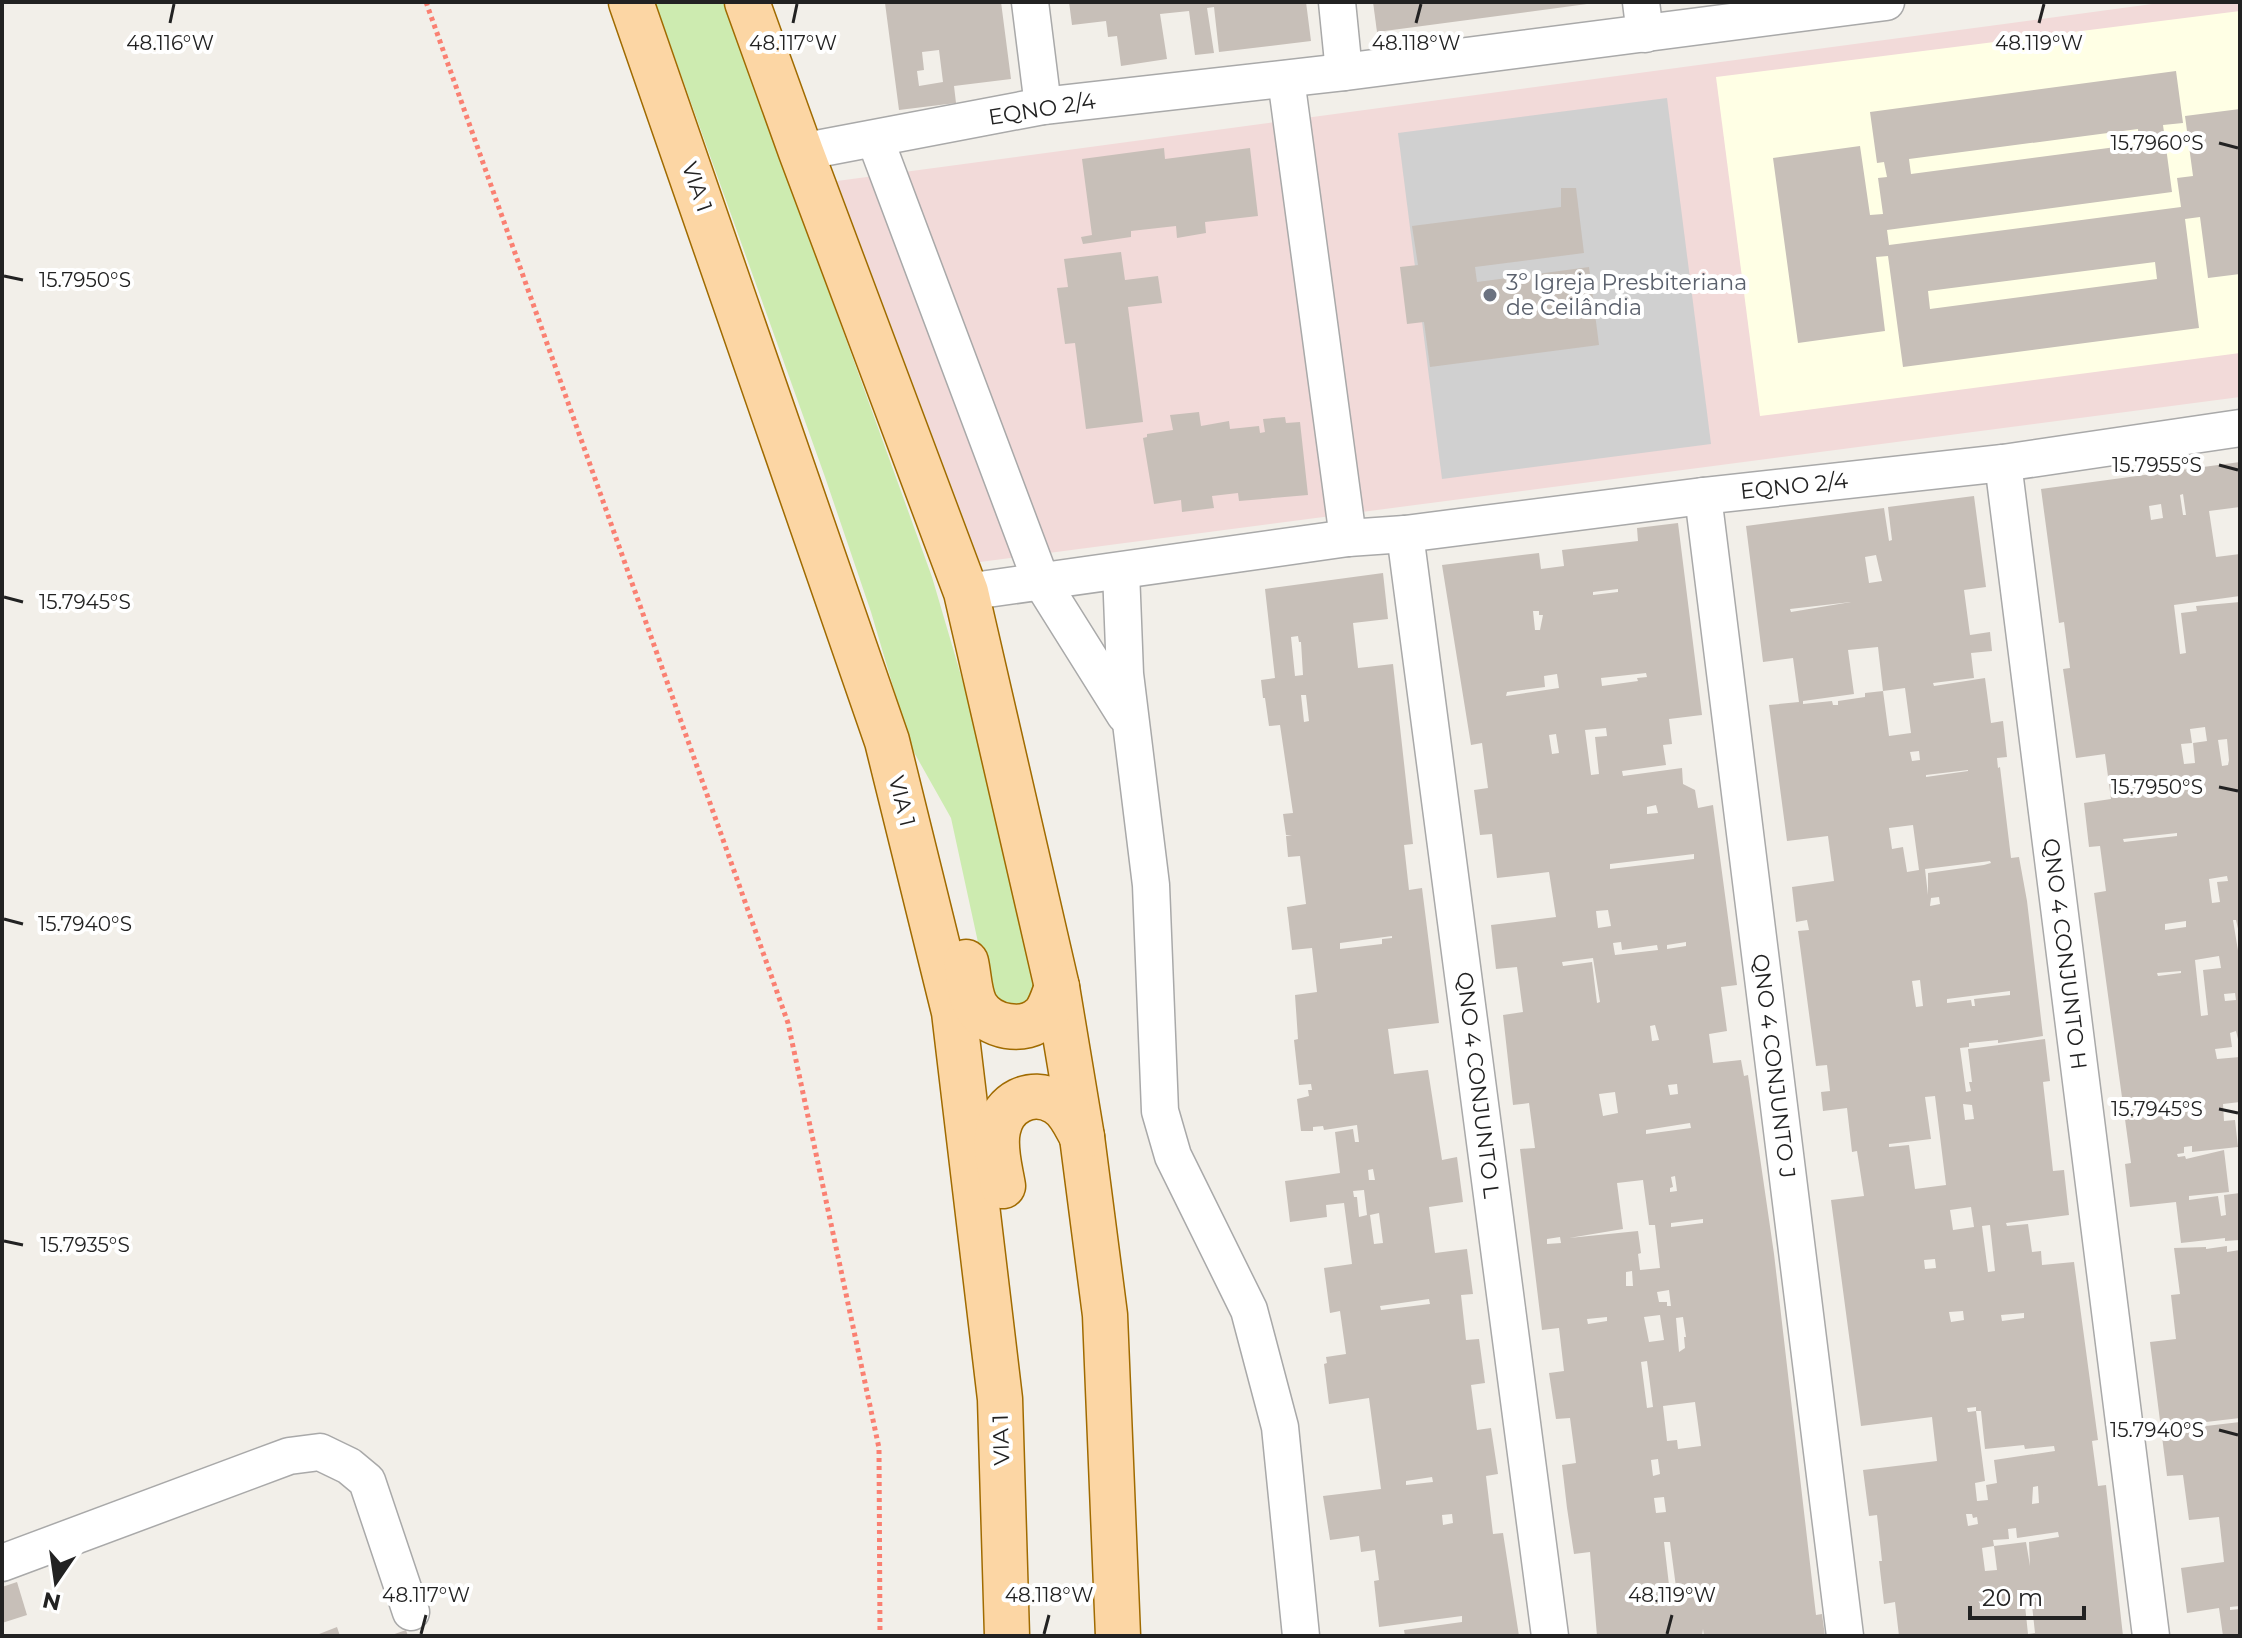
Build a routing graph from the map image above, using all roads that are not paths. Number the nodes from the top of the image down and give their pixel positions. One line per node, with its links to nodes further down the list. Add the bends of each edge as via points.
1 (631, 2): 21 (main road, VIA 1)
2 (747, 2): 11 (main road)
3 (1030, 2): 9 (street)
4 (1337, 2): 7 (street)
5 (1886, 2): 6 (street, EQNO 2/4)
6 (1643, 18): 7 (street, EQNO 2/4)
7 (1344, 72): 8 (street, EQNO 2/4)
8 (1286, 79): 9 (street, EQNO 2/4); 16 (street)
9 (1043, 106): 10 (street, EQNO 2/4)
10 (875, 139): 11 (street, EQNO 2/4); 18 (street)
11 (801, 152): 19 (main road)
12 (2240, 428): 13 (street, EQNO 2/4)
13 (2003, 463): 14 (street, EQNO 2/4); 32 (street, QNO 4 CONJUNTO H)
14 (1703, 496): 15 (street, EQNO 2/4); 31 (street, QNO 4 CONJUNTO J)
15 (1405, 534): 16 (street, EQNO 2/4); 30 (street, QNO 4 CONJUNTO L)
16 (1348, 538): 17 (street, EQNO 2/4)
17 (1121, 571): 18 (street, EQNO 2/4); 20 (street)
18 (1041, 581): 19 (street, EQNO 2/4); 20 (street)
19 (966, 592): 22 (main road)
20 (1131, 724): 29 (street, via 1151,885 1160,1111 1173,1156 1249,1310 1280,1427)
21 (887, 741): 22 (main road, via 939,826 975,1005 992,1022 1028,1025 1043,1017); 24 (main road, VIA 1, via 954,1012)
22 (1057, 987): 23 (main road)
23 (1082, 1137): 24 (main road, via 1069,1113 1042,1097 1016,1102 998,1125 1023,1335); 28 (main road, via 1105,1315)
24 (1000, 1399): 27 (main road, VIA 1)
25 (2, 1563): 26 (street, via 289,1456 320,1452 367,1481)
26 (411, 1612)
27 (1007, 1636)
28 (1118, 1636)
29 (1301, 1636)
30 (1550, 1636)
31 (1845, 1636)
32 (2151, 1636)

